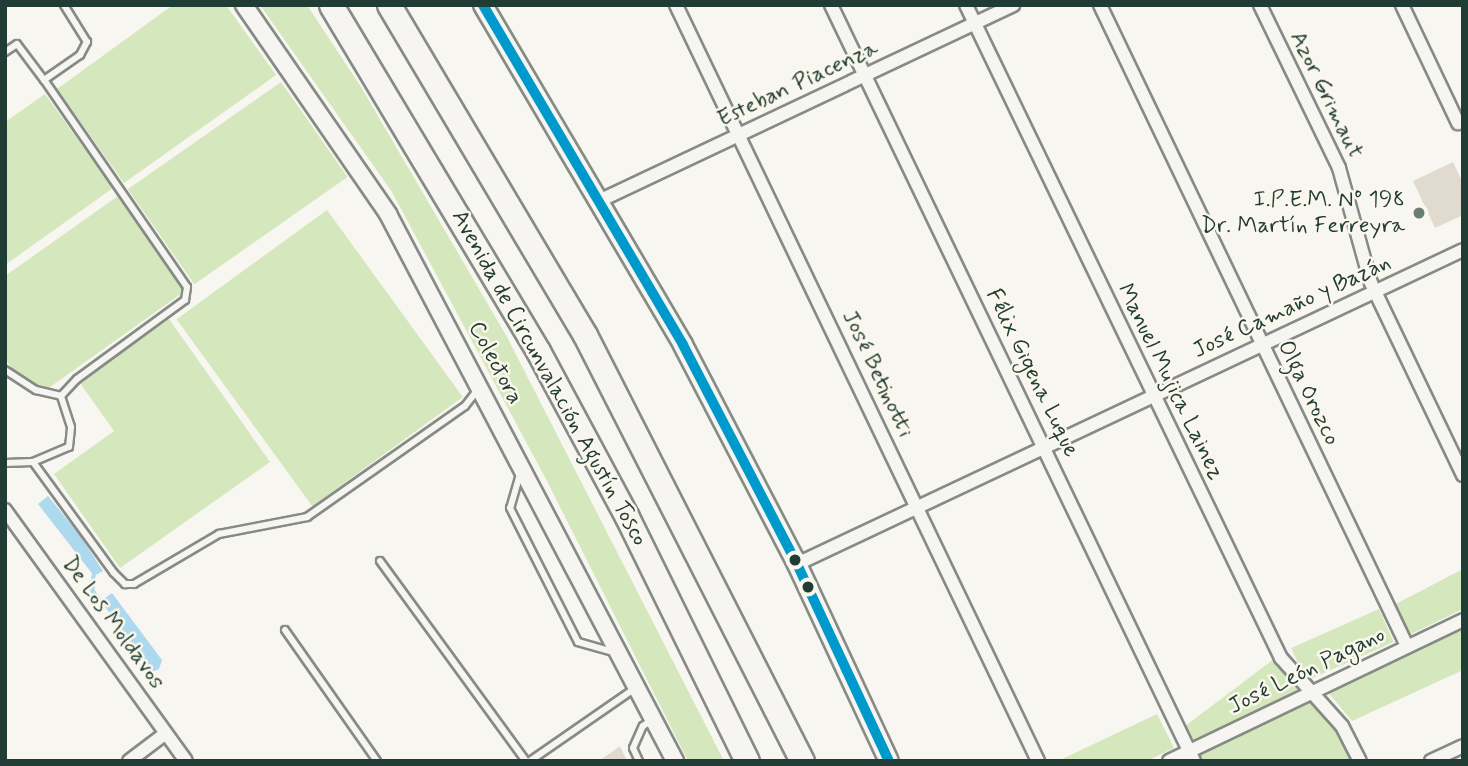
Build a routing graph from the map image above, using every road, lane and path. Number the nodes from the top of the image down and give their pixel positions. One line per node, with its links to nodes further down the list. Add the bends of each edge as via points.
1 (64, 5): 16 (lane, via 87,48)
2 (244, 5): 24 (street, Colectora, via 388,214)
3 (331, 5): 52 (highway, Avenida de Circunvalación Agustín Tosco, via 545,363)
4 (389, 5): 53 (highway, via 485,159 599,359)
5 (483, 5): 19 (main road)
6 (676, 5): 18 (street, José Betinotti)
7 (831, 5): 15 (street, Félix Gigena Luque)
8 (966, 5): 13 (street, Manuel Mujica Lainez)
9 (1013, 5): 13 (street, Esteban Piacenza)
10 (1100, 5): 22 (street, Olga Orozco)
11 (1260, 5): 21 (street, Azor Grimaut, via 1339,168)
12 (1402, 5): 17 (street)
13 (975, 24): 15 (street, Esteban Piacenza); 25 (street, Manuel Mujica Lainez)
14 (5, 52): 16 (lane, via 17,44)
15 (864, 75): 18 (street, Esteban Piacenza); 27 (street, Félix Gigena Luque)
16 (44, 80): 26 (lane, via 187,288 185,300 77,379)
17 (1458, 123)
18 (740, 135): 19 (street, Esteban Piacenza); 32 (street, José Betinotti)
19 (601, 200): 35 (main road)
20 (1463, 250): 21 (street, José Camaño y Bazán)
21 (1374, 292): 22 (street, José Camaño y Bazán); 31 (street, Azor Grimaut)
22 (1262, 345): 25 (street, José Camaño y Bazán); 38 (street, Olga Orozco)
23 (5, 370): 26 (lane, via 36,390)
24 (480, 387): 28 (lane, via 465,406 307,517 219,534 134,584 125,584 114,573); 30 (street, Colectora)
25 (1153, 395): 27 (street, José Camaño y Bazán); 41 (street, Manuel Mujica Lainez, via 1281,658)
26 (61, 396): 28 (lane, via 71,427 69,447)
27 (1045, 448): 32 (street, José Camaño y Bazán); 45 (street, Félix Gigena Luque)
28 (33, 462): 29 (lane)
29 (5, 463)
30 (522, 465): 39 (street, Colectora); 39 (lane, via 510,508 578,642)
31 (1463, 475)
32 (918, 509): 35 (street, José Camaño y Bazán); 55 (street, José Betinotti)
33 (5, 510): 43 (street, De Los Moldavos)
34 (380, 561): 49 (lane)
35 (797, 564): 54 (main road)
36 (1463, 620): 38 (street, José León Pagano)
37 (285, 630): 48 (lane)
38 (1407, 646): 41 (street, José León Pagano)
39 (623, 655): 40 (street, Colectora)
40 (639, 686): 42 (street, Colectora); 49 (lane)
41 (1310, 691): 45 (street, José León Pagano); 57 (street, Manuel Mujica Lainez, via 1342,726)
42 (654, 718): 50 (lane, via 643,726 633,748); 51 (street, Colectora)
43 (166, 733): 46 (street); 47 (street, De Los Moldavos)
44 (1463, 746): 58 (street)
45 (1192, 756): 56 (street, José León Pagano)
46 (129, 761)
47 (186, 761)
48 (377, 761)
49 (528, 761)
50 (639, 761)
51 (675, 761)
52 (747, 761)
53 (802, 761)
54 (890, 761)
55 (1038, 761)
56 (1169, 761)
57 (1360, 761)
58 (1431, 761)

